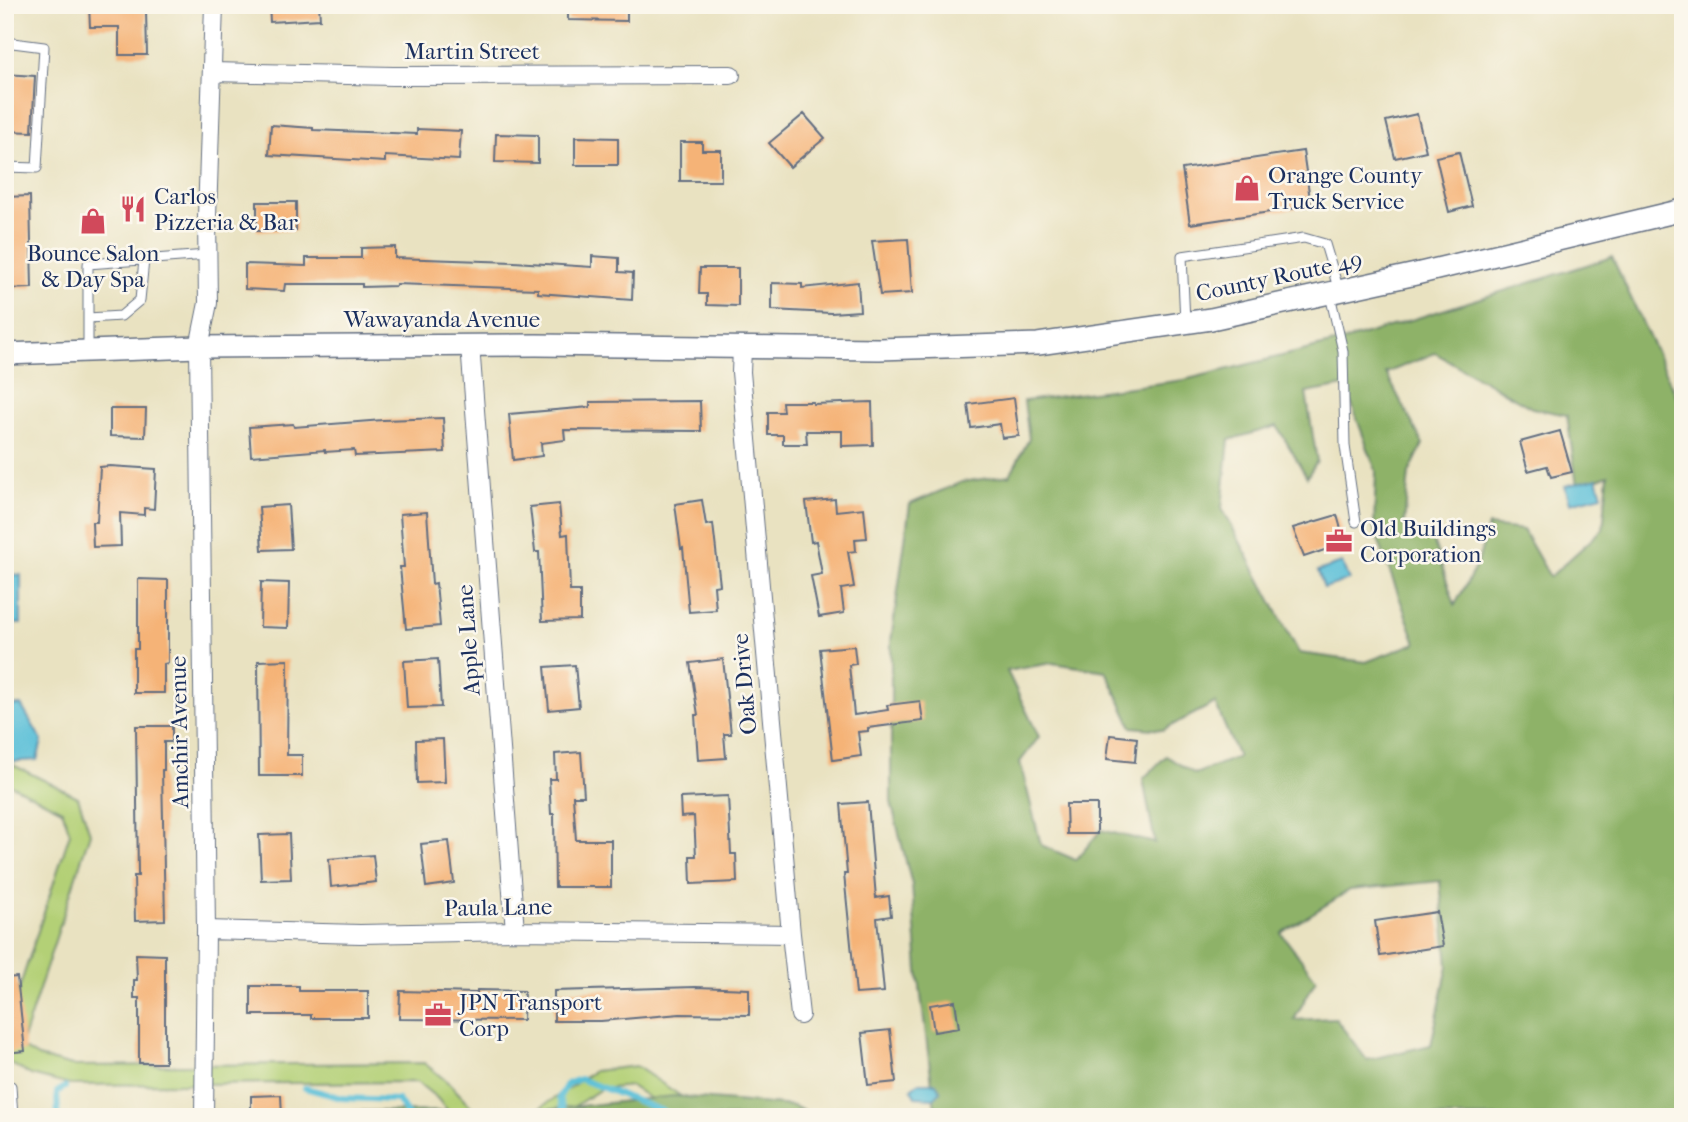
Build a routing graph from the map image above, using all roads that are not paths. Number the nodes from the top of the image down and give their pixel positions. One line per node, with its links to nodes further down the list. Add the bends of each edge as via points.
1 (214, 5): 3 (street, Amchir Avenue)
2 (5, 42): 5 (lane, via 44,47 37,168)
3 (213, 72): 4 (street, Martin Street); 7 (street, Amchir Avenue)
4 (731, 75)
5 (5, 167)
6 (1683, 210): 9 (street, County Route 49)
7 (208, 255): 8 (lane); 13 (street, Amchir Avenue, via 208,303)
8 (144, 260): 10 (lane, via 140,300 121,316); 10 (lane, via 88,264)
9 (1334, 292): 11 (street, County Route 49); 11 (lane, via 1325,244 1304,238 1182,256); 18 (lane, via 1343,351 1345,446)
10 (88, 318): 16 (lane)
11 (1185, 323): 15 (street, County Route 49, via 1038,344)
12 (470, 345): 13 (street, Wawayanda Avenue); 14 (street, Wawayanda Avenue); 20 (street, Apple Lane)
13 (199, 347): 16 (street, Wawayanda Avenue); 19 (street, Amchir Avenue)
14 (742, 349): 15 (street, Wawayanda Avenue); 21 (street, Oak Drive)
15 (879, 349)
16 (88, 351): 17 (street, Wawayanda Avenue)
17 (5, 354)
18 (1356, 522)
19 (206, 930): 20 (street, Paula Lane, via 360,934); 25 (street, Amchir Avenue)
20 (515, 931): 21 (street, Paula Lane)
21 (791, 934): 22 (street, Oak Drive)
22 (800, 1015)
23 (5, 1087): 24 (lane, via 11,1086)
24 (13, 1117)
25 (204, 1117)

